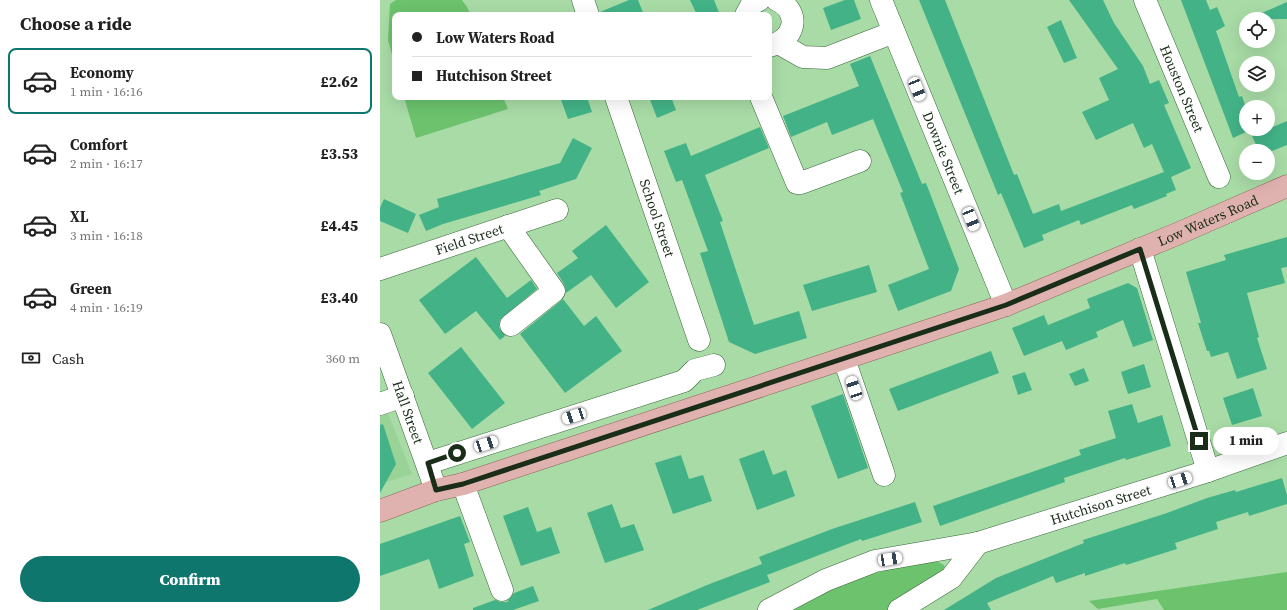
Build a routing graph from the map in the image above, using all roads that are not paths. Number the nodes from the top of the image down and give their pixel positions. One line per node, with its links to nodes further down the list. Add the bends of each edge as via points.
1 (583, 0): 6 (street)
2 (759, 0): 7 (street, via 752,4)
3 (777, 0): 9 (street, via 784,3 791,12 792,24 788,35)
4 (881, 0): 8 (street, Downie Street)
5 (1145, 0): 13 (street, Houston Street)
6 (587, 12)
7 (748, 12)
8 (894, 32): 9 (street, via 827,58 803,57); 19 (street, Downie Street)
9 (775, 45)
10 (617, 100): 22 (street, School Street)
11 (762, 100): 12 (street, via 797,183)
12 (860, 161)
13 (1219, 177)
14 (1287, 186): 17 (main road, Low Waters Road)
15 (557, 210): 16 (street, Field Street)
16 (508, 226): 18 (street, Field Street); 20 (street, via 554,291)
17 (1140, 249): 19 (main road, Low Waters Road); 29 (street)
18 (380, 269)
19 (1006, 305): 23 (main road, Low Waters Road)
20 (510, 325)
21 (380, 334): 25 (street, Hall Street)
22 (699, 340)
23 (844, 359): 30 (street); 31 (main road, Low Waters Road)
24 (714, 365): 28 (street, via 695,370 684,380)
25 (403, 396): 26 (street); 28 (street, Hall Street)
26 (380, 404)
27 (1287, 443): 29 (street, Hutchison Street)
28 (428, 463): 32 (street, Hall Street)
29 (1208, 470): 34 (street, Hutchison Street)
30 (884, 475)
31 (463, 484): 32 (main road, Low Waters Road); 35 (street)
32 (436, 490): 33 (main road, Low Waters Road)
33 (380, 511)
34 (978, 544): 36 (street, Hutchison Street, via 875,561 826,580); 37 (street, via 951,578)
35 (502, 590)
36 (769, 610)
37 (899, 610)

